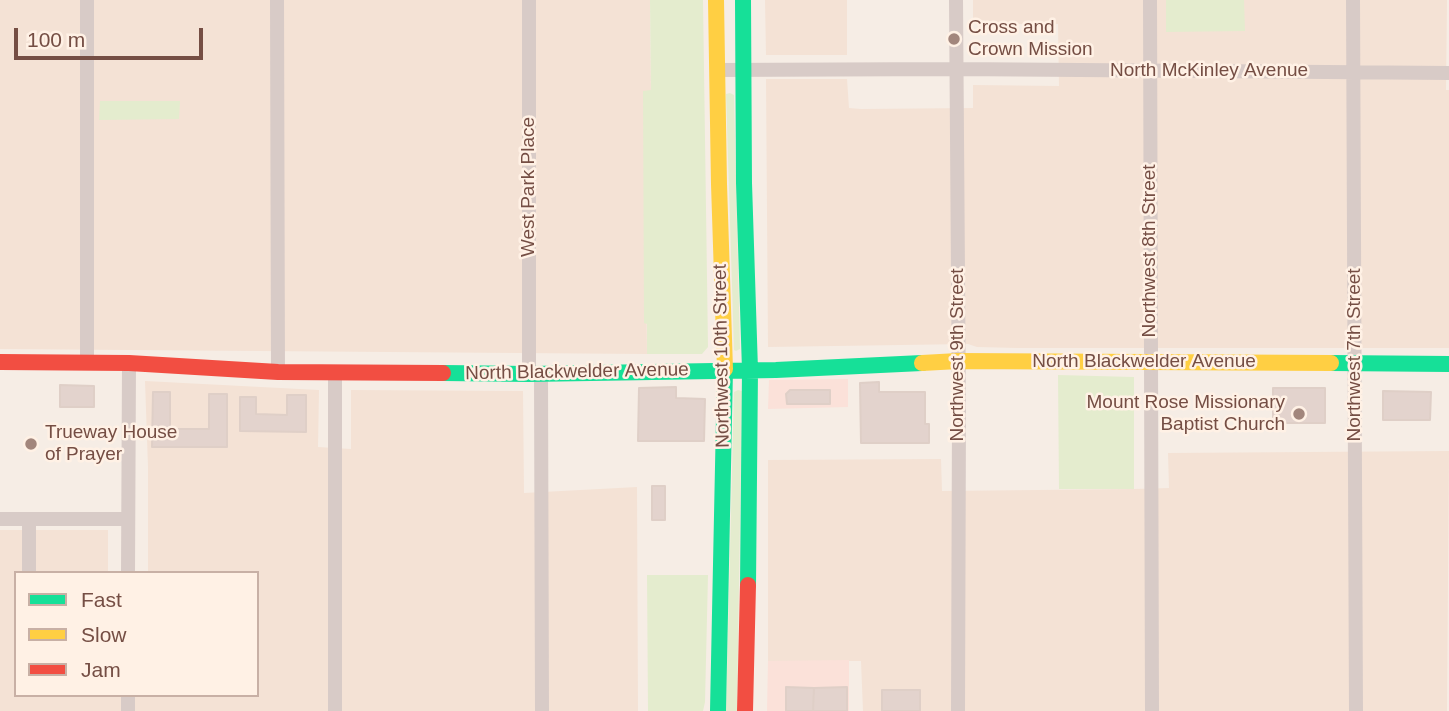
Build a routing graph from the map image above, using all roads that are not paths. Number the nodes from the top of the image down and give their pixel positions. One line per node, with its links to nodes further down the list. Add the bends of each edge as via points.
1 (87, 0): 17 (street)
2 (277, 0): 24 (street)
3 (529, 0): 26 (street, West Park Place)
4 (716, 0): 11 (street, Northwest 10th Street)
5 (743, 0): 9 (street, Northwest 10th Street)
6 (956, 0): 10 (street, Northwest 9th Street)
7 (1150, 0): 12 (street, Northwest 8th Street)
8 (1353, 0): 13 (street, Northwest 7th Street)
9 (744, 69): 10 (street, North McKinley Avenue); 11 (street, North McKinley Avenue); 23 (street, Northwest 10th Street)
10 (956, 69): 12 (street, North McKinley Avenue); 15 (street, Northwest 9th Street)
11 (717, 70): 22 (street, Northwest 10th Street)
12 (1150, 71): 13 (street, North McKinley Avenue); 18 (street, Northwest 8th Street)
13 (1353, 73): 14 (street, North McKinley Avenue); 19 (street, Northwest 7th Street)
14 (1449, 73)
15 (958, 361): 18 (street, North Blackwelder Avenue); 23 (street, North Blackwelder Avenue); 36 (street, Northwest 9th Street)
16 (0, 362): 17 (street, North Blackwelder Avenue)
17 (87, 362): 20 (street, North Blackwelder Avenue)
18 (1150, 362): 19 (street, North Blackwelder Avenue); 37 (street, Northwest 8th Street)
19 (1355, 362): 21 (street, North Blackwelder Avenue); 38 (street, Northwest 7th Street)
20 (129, 363): 24 (street, North Blackwelder Avenue); 29 (street)
21 (1449, 364)
22 (725, 370): 23 (street, North Blackwelder Avenue); 26 (street, North Blackwelder Avenue); 34 (street, Northwest 10th Street)
23 (750, 370): 35 (street, Northwest 10th Street)
24 (278, 372): 25 (street, North Blackwelder Avenue)
25 (335, 373): 26 (street, North Blackwelder Avenue); 32 (street)
26 (535, 374): 33 (street, West Park Place)
27 (0, 519): 28 (street)
28 (29, 519): 29 (street); 30 (street)
29 (128, 519): 31 (street)
30 (29, 571)
31 (128, 571)
32 (335, 711)
33 (542, 711)
34 (718, 711)
35 (745, 711)
36 (958, 711)
37 (1152, 711)
38 (1356, 711)

